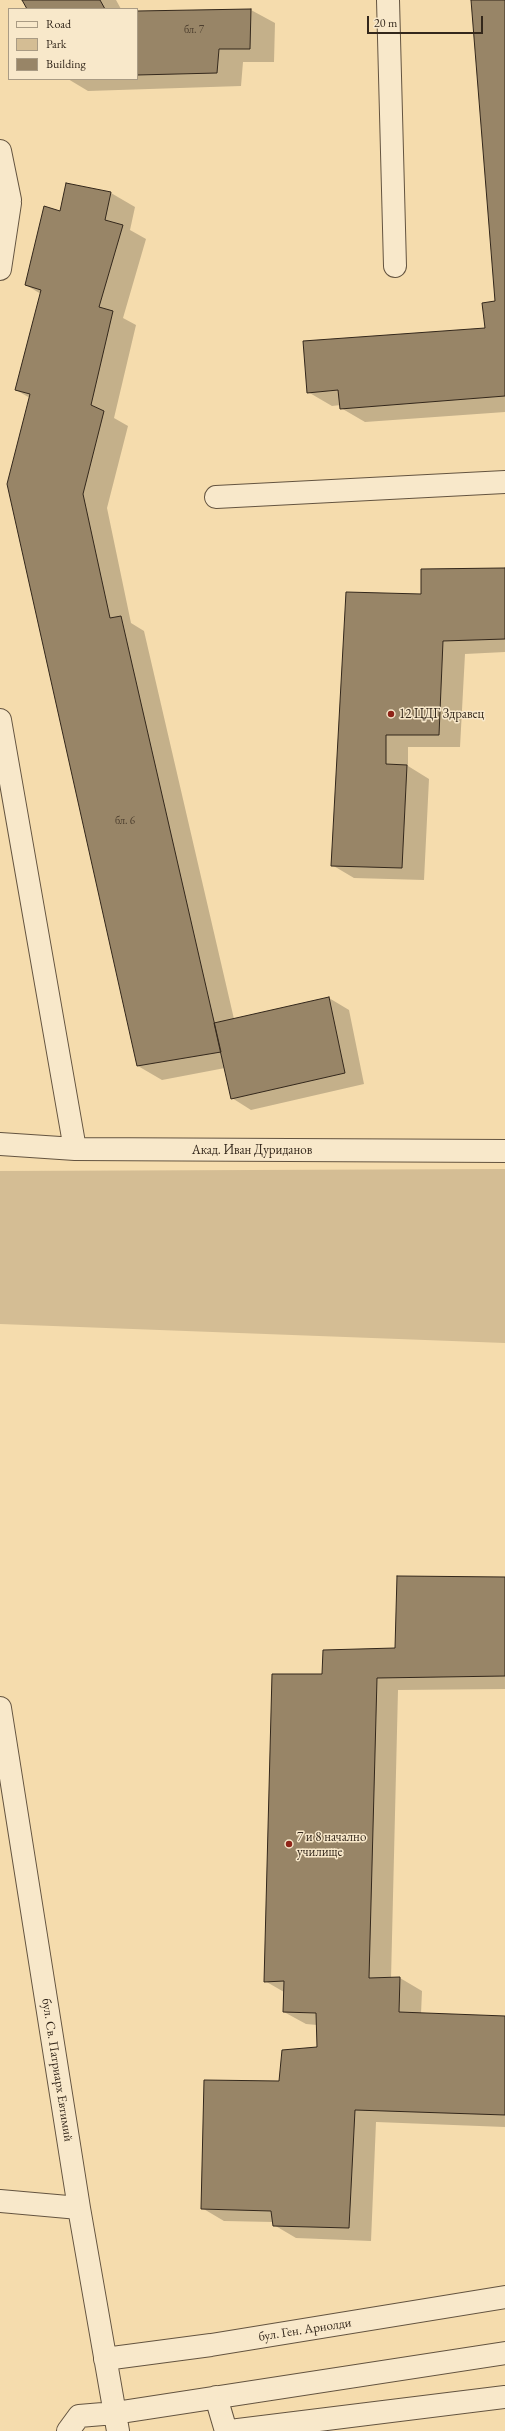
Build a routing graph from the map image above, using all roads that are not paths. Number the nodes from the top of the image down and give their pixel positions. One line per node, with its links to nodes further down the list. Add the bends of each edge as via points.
1 (388, 0): 4 (street)
2 (0, 151): 3 (street)
3 (5, 194): 5 (street)
4 (395, 266)
5 (0, 269)
6 (505, 482): 7 (street)
7 (216, 497)
8 (0, 720): 10 (street)
9 (0, 1144): 10 (street, Акад. Иван Дуриданов)
10 (75, 1149): 11 (street, Акад. Иван Дуриданов)
11 (505, 1151)
12 (0, 1708): 14 (street, бул. Св. Патриарх Евтимий)
13 (0, 2201): 14 (street)
14 (79, 2208): 17 (street, бул. Св. Патриарх Евтимий)
15 (505, 2297): 17 (street, бул. Ген. Арнолди)
16 (505, 2353): 19 (street)
17 (105, 2359): 20 (street, бул. Св. Патриарх Евтимий)
18 (505, 2396): 23 (street)
19 (216, 2397): 20 (street); 22 (street)
20 (116, 2422): 21 (street, via 79,2416)
21 (68, 2431)
22 (226, 2431)
23 (230, 2431)

